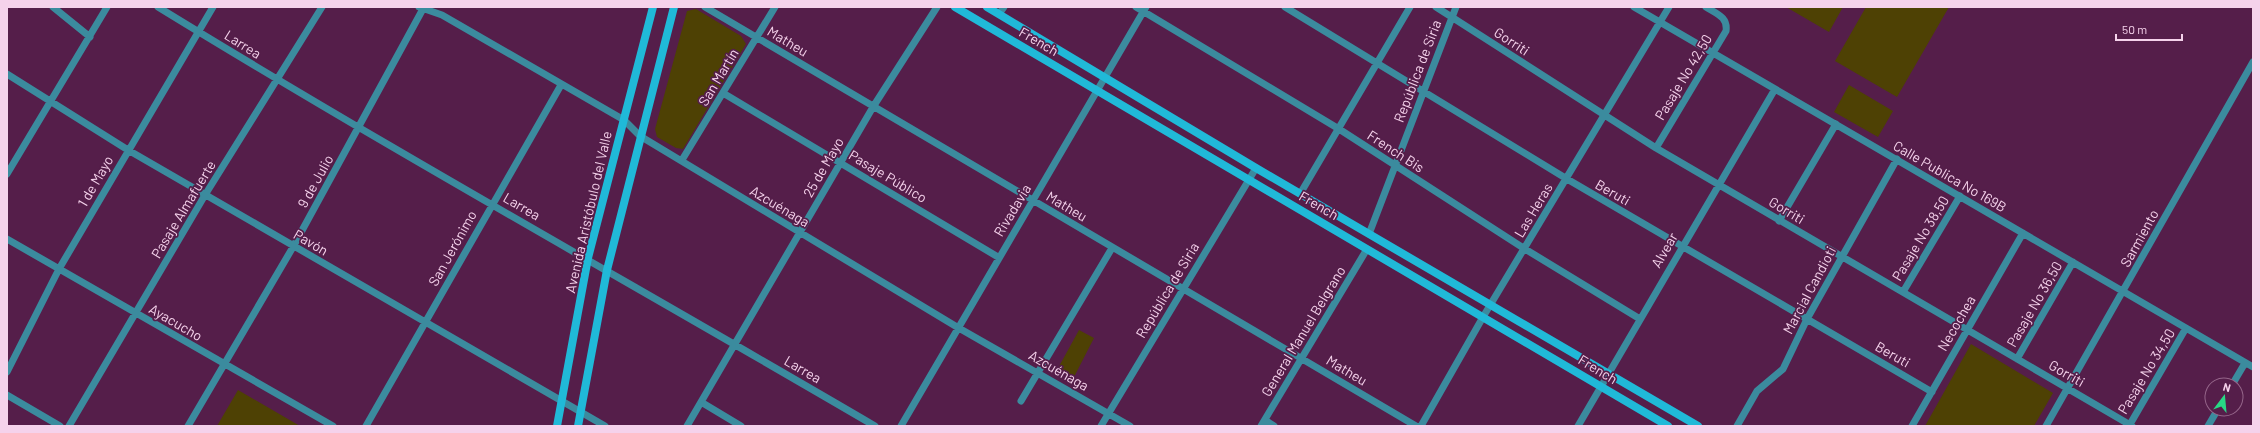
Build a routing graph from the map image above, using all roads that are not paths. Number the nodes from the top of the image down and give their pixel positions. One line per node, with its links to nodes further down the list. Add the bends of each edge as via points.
1 (53, 7): 27 (street)
2 (107, 7): 27 (street)
3 (158, 7): 26 (street, Larrea)
4 (213, 7): 26 (street, 1 de Mayo)
5 (322, 7): 34 (street, Pasaje Almafuerte)
6 (653, 7): 43 (main road, Avenida Aristóbulo del Valle)
7 (674, 7): 47 (main road)
8 (705, 7): 28 (street, Matheu)
9 (775, 7): 28 (street, San Martín)
10 (937, 7): 41 (street, 25 de Mayo)
11 (955, 7): 37 (main road, French)
12 (987, 7): 23 (main road, French)
13 (1136, 7): 22 (street, French Bis)
14 (1285, 7): 30 (street, Beruti)
15 (1410, 7): 30 (street)
16 (1436, 7): 24 (street, Gorriti)
17 (1456, 7): 24 (street, República de Siria)
18 (1634, 7): 25 (street, Calle Publica No 169B)
19 (1669, 7): 25 (street, Las Heras)
20 (1706, 7): 29 (street, Pasaje No 42,50, via 1724,18 1727,24 1726,31)
21 (422, 8): 35 (street, Azcuénaga, via 442,15); 45 (street, 9 de Julio)
22 (1145, 9): 33 (street, Rivadavia); 46 (street, French Bis)
23 (1002, 11): 33 (main road, French)
24 (1452, 17): 38 (street, República de Siria); 42 (street, Gorriti)
25 (1660, 23): 29 (street, Calle Publica No 169B); 42 (street, Las Heras)
26 (198, 31): 34 (street, Larrea); 49 (street, 1 de Mayo)
27 (90, 37): 40 (street)
28 (757, 38): 39 (street, San Martín); 41 (street, Matheu)
29 (1713, 53): 36 (street, Calle Publica No 169B); 48 (street, Pasaje No 42,50)
30 (1378, 62): 38 (street, Beruti); 46 (street)
31 (2253, 62): 82 (street, Sarmiento)
32 (7, 74): 40 (street, Pavón)
33 (1104, 77): 37 (street, Rivadavia); 54 (main road, French)
34 (277, 80): 45 (street, Larrea); 60 (street, Pasaje Almafuerte)
35 (561, 84): 43 (street, Azcuénaga); 63 (street, San Jerónimo)
36 (1775, 89): 44 (street, Calle Publica No 169B); 58 (street, Alvear)
37 (1096, 90): 56 (main road, French); 62 (street, Rivadavia)
38 (1424, 90): 53 (street, República de Siria); 57 (street, Beruti)
39 (723, 93): 51 (street, San Martín); 52 (street, Pasaje Público)
40 (50, 102): 49 (street, Pavón); 55 (street)
41 (873, 107): 52 (street, 25 de Mayo); 62 (street, Matheu)
42 (1604, 116): 48 (street, Gorriti); 57 (street, Las Heras)
43 (624, 120): 47 (street, Azcuénaga); 76 (main road, Avenida Aristóbulo del Valle)
44 (1836, 124): 50 (street, Calle Publica No 169B); 64 (street)
45 (359, 128): 63 (street, Larrea); 69 (street, 9 de Julio)
46 (1339, 129): 53 (street, French Bis); 59 (street)
47 (640, 136): 51 (street, Azcuénaga); 79 (main road)
48 (1656, 148): 58 (street, Gorriti)
49 (128, 150): 60 (street, Pavón); 78 (street, 1 de Mayo)
50 (1897, 159): 61 (street, Calle Publica No 169B); 75 (street, Marcial Candioti)
51 (682, 160): 65 (street, Azcuénaga)
52 (840, 163): 65 (street, 25 de Mayo); 74 (street, Pasaje Público)
53 (1396, 167): 67 (street, República de Siria); 73 (street, French Bis)
54 (1256, 168): 56 (street, República de Siria); 59 (main road, French)
55 (7, 174)
56 (1249, 179): 72 (main road, French); 80 (street, República de Siria)
57 (1567, 179): 70 (street, Beruti); 73 (street, Las Heras)
58 (1719, 184): 64 (street, Gorriti); 70 (street, Alvear)
59 (1300, 194): 67 (main road, French)
60 (205, 195): 69 (street, Pavón); 84 (street, Pasaje Almafuerte)
61 (1960, 196): 66 (street, Calle Publica No 169B); 81 (street, Pasaje No 38,50)
62 (1033, 200): 71 (street, Matheu); 74 (street, Rivadavia)
63 (492, 203): 76 (street, Larrea); 88 (street, San Jerónimo)
64 (1779, 221): 75 (street, Gorriti)
65 (800, 233): 89 (street, Azcuénaga); 92 (street, 25 de Mayo)
66 (2023, 233): 77 (street, Calle Publica No 169B); 91 (street, Necochea)
67 (1369, 234): 83 (main road, French)
68 (7, 239): 78 (street, Ayacucho)
69 (293, 247): 88 (street, Pavón); 96 (street, 9 de Julio)
70 (1681, 247): 86 (street, Alvear); 87 (street, Beruti)
71 (1112, 248): 80 (street, Matheu); 99 (street)
72 (1367, 248): 85 (main road, French); 93 (street, General Manuel Belgrano)
73 (1525, 249): 83 (street, Las Heras); 86 (street, French Bis)
74 (998, 257): 89 (street, Rivadavia)
75 (1841, 257): 81 (street, Gorriti); 87 (street, Marcial Candioti)
76 (588, 258): 79 (street, Larrea); 106 (main road, Avenida Aristóbulo del Valle)
77 (2073, 262): 82 (street, Calle Publica No 169B); 94 (street, Pasaje No 36,50)
78 (59, 269): 84 (street, Ayacucho); 98 (street, 1 de Mayo)
79 (607, 270): 92 (street, Larrea); 109 (main road)
80 (1183, 289): 93 (street, Matheu); 110 (street, República de Siria)
81 (1903, 292): 91 (street, Gorriti)
82 (2124, 292): 90 (street, Calle Publica No 169B); 103 (street, Sarmiento)
83 (1491, 305): 85 (street, Las Heras); 100 (main road, French)
84 (136, 314): 96 (street, Ayacucho); 114 (street, Pasaje Almafuerte)
85 (1484, 317): 102 (main road, French); 129 (street, Las Heras)
86 (1640, 319): 100 (street, Alvear)
87 (1807, 319): 104 (street, Beruti); 133 (street, Marcial Candioti, via 1783,369 1758,391)
88 (425, 322): 106 (street, Pavón); 117 (street, San Jerónimo)
89 (957, 327): 99 (street, Azcuénaga); 124 (street, Rivadavia)
90 (2186, 328): 95 (street, Calle Publica No 169B); 136 (street, Pasaje No 34,50)
91 (1967, 330): 94 (street, Gorriti); 104 (street, Necochea)
92 (735, 344): 108 (street, 25 de Mayo); 123 (street, Larrea)
93 (1302, 358): 112 (street, General Manuel Belgrano); 128 (street, Matheu)
94 (2017, 359): 103 (street, Gorriti)
95 (2245, 363): 97 (street, Calle Publica No 169B); 101 (street)
96 (223, 364): 115 (street, 9 de Julio); 116 (street, Ayacucho)
97 (2253, 368)
98 (7, 372)
99 (1038, 372): 107 (street); 110 (street, Azcuénaga)
100 (1608, 374): 102 (street, Alvear); 132 (main road, French)
101 (2237, 377)
102 (1602, 386): 130 (street, Alvear); 131 (main road, French)
103 (2067, 388): 135 (street, Sarmiento); 136 (street, Gorriti)
104 (1932, 392): 134 (street, Necochea)
105 (7, 395): 113 (street)
106 (561, 401): 109 (street, Pavón); 118 (main road, Avenida Aristóbulo del Valle)
107 (1021, 401)
108 (701, 402): 121 (street, 25 de Mayo); 122 (street)
109 (580, 412): 119 (main road); 120 (street, Pavón)
110 (1108, 413): 125 (street, República de Siria); 126 (street, Azcuénaga)
111 (2213, 417): 137 (street)
112 (1263, 423): 127 (street)
113 (60, 426)
114 (69, 426)
115 (188, 426)
116 (333, 426)
117 (366, 426)
118 (556, 426)
119 (578, 426)
120 (606, 426)
121 (687, 426)
122 (741, 426)
123 (875, 426)
124 (900, 426)
125 (1101, 426)
126 (1130, 426)
127 (1274, 426)
128 (1416, 426)
129 (1421, 426)
130 (1578, 426)
131 (1668, 426)
132 (1698, 426)
133 (1737, 426)
134 (1912, 426)
135 (2046, 426)
136 (2130, 426)
137 (2208, 426)

